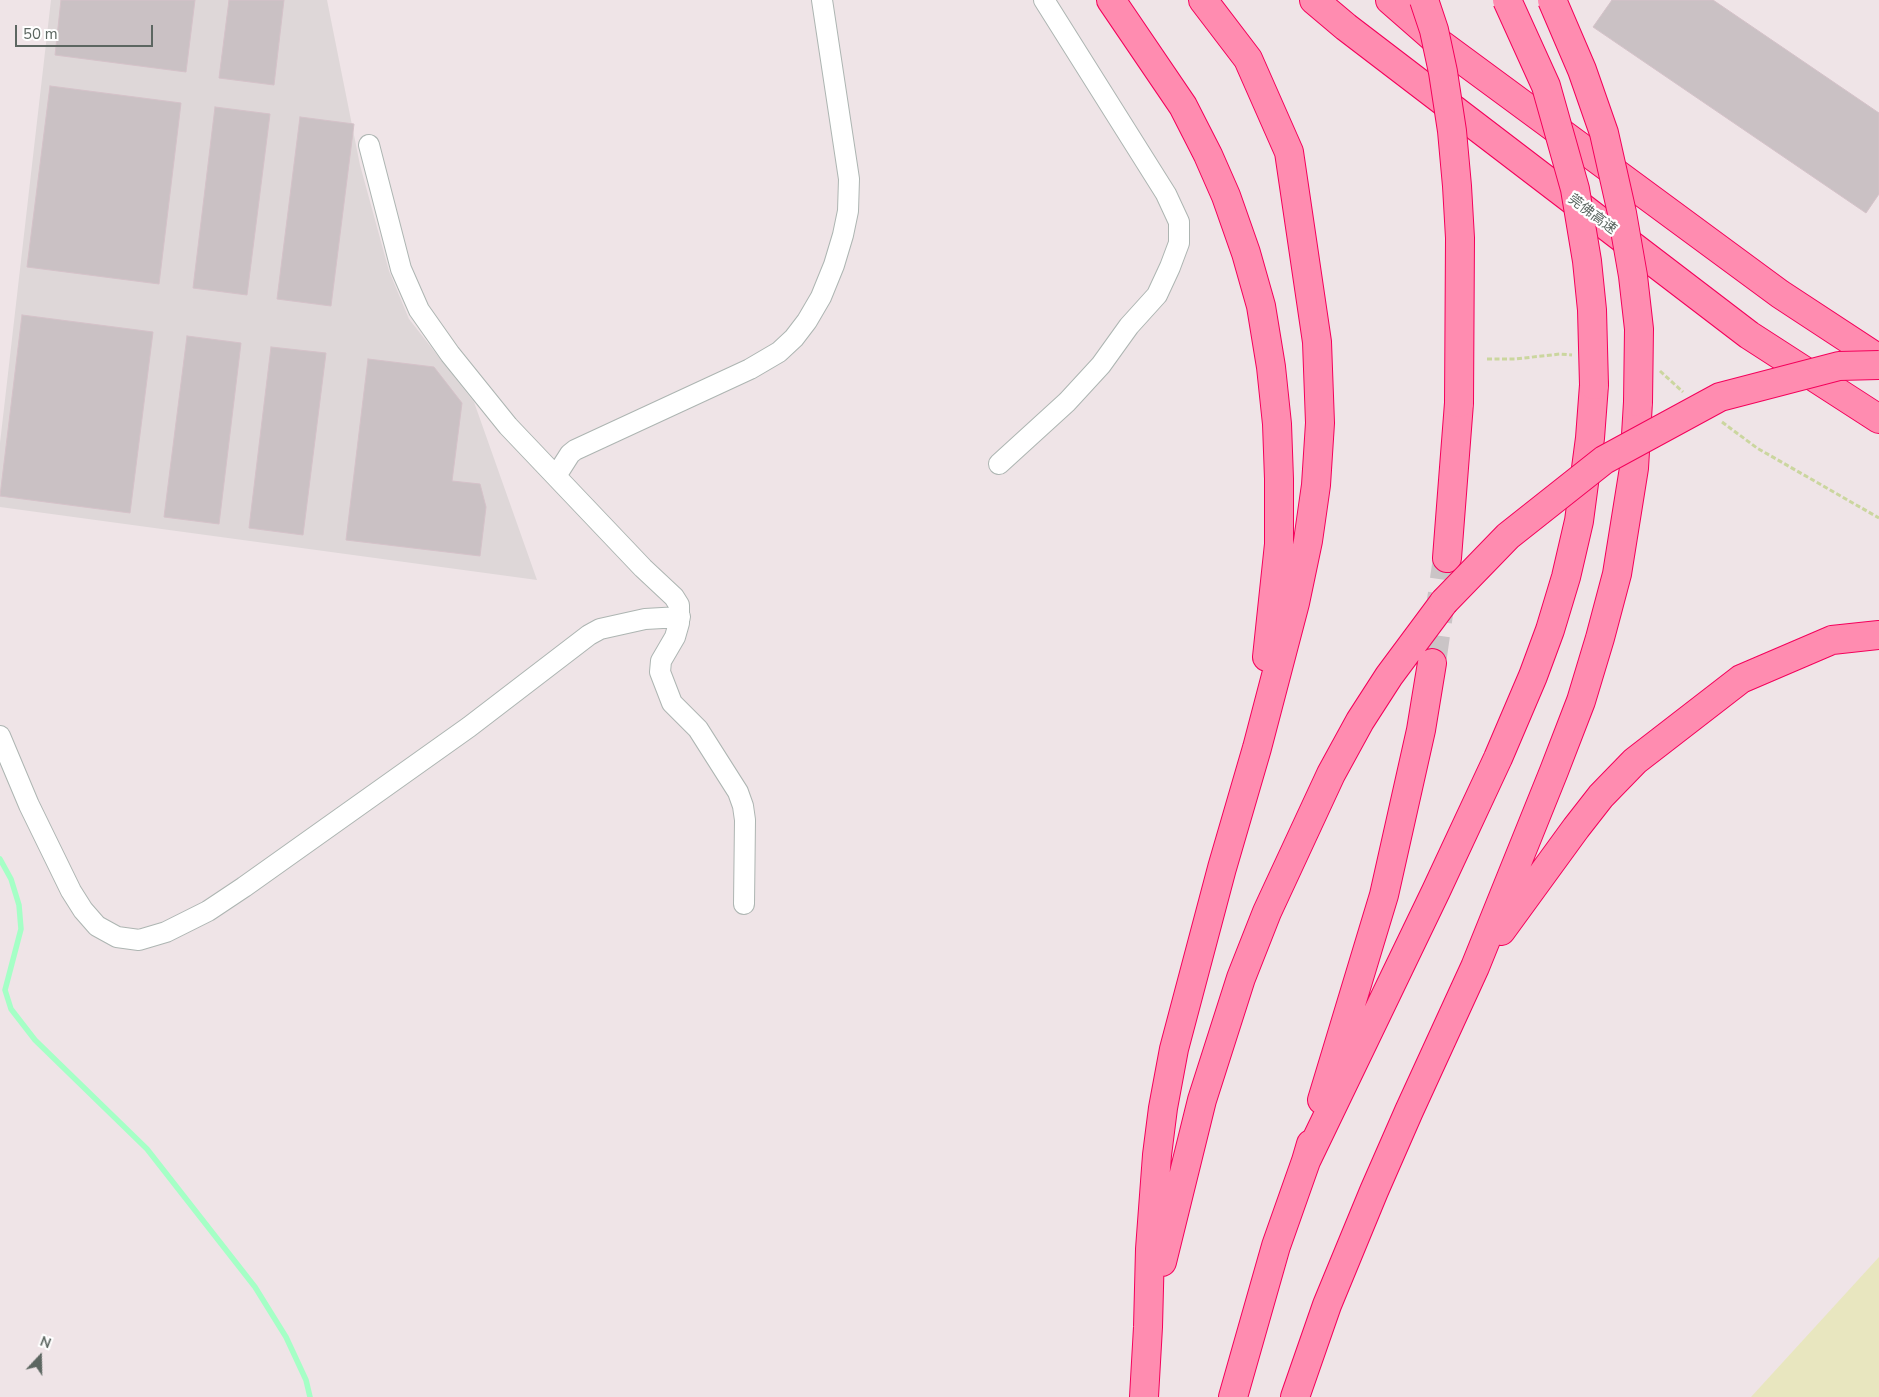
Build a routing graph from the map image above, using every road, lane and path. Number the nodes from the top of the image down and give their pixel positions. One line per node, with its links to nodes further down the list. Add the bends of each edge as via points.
1 (822, 0): 15 (street, via 849,179 848,211 834,265 808,321 780,352 750,369 575,450)
2 (1044, 0): 14 (street, via 1166,194 1179,222 1179,243 1157,295 1101,365 1067,402)
3 (1111, 0): 21 (highway, via 1183,106 1208,154 1229,204 1261,306 1277,424 1279,498 1278,553)
4 (1203, 0): 21 (highway, via 1248,59 1289,152 1316,342 1320,423 1316,485 1296,603)
5 (1314, 0): 13 (highway, 莞佛高速, via 1749,335)
6 (1390, 0): 11 (highway, via 1438,42 1780,294)
7 (1424, 0): 16 (highway, bridge, via 1443,72 1457,186 1459,403)
8 (1507, 0): 24 (highway, bridge, via 1546,86 1577,197 1588,262 1594,385 1579,521 1566,578 1543,648 1498,758)
9 (1552, 0): 23 (highway, bridge, via 1604,133 1622,213 1639,329 1634,468 1617,574 1581,701)
10 (369, 145): 15 (street, via 401,269 419,310 502,418)
11 (1879, 358)
12 (1879, 365): 25 (highway, bridge, via 1839,366 1720,397 1604,460 1508,536 1444,602 1360,721 1331,774 1267,912 1241,978 1202,1100)
13 (1879, 419)
14 (999, 464)
15 (556, 476): 17 (street, via 674,597)
16 (1448, 558)
17 (680, 617): 20 (street, via 645,619 600,629 589,635 469,728 244,887 208,911 166,932 138,940 117,937 97,926 83,910 29,805); 22 (street, via 660,672 672,703 693,722 709,743 741,799 745,820)
18 (1879, 635): 23 (highway, via 1832,640 1741,679 1635,761 1576,828)
19 (1432, 663): 24 (highway, via 1421,730 1384,895 1324,1089)
20 (0, 736)
21 (1257, 748): 25 (highway, via 1176,1040 1162,1108)
22 (744, 904)
23 (1475, 967): 28 (highway, via 1374,1191 1327,1304)
24 (1306, 1161): 27 (highway, via 1276,1246)
25 (1148, 1327): 26 (highway)
26 (1144, 1397)
27 (1233, 1397)
28 (1295, 1397)

